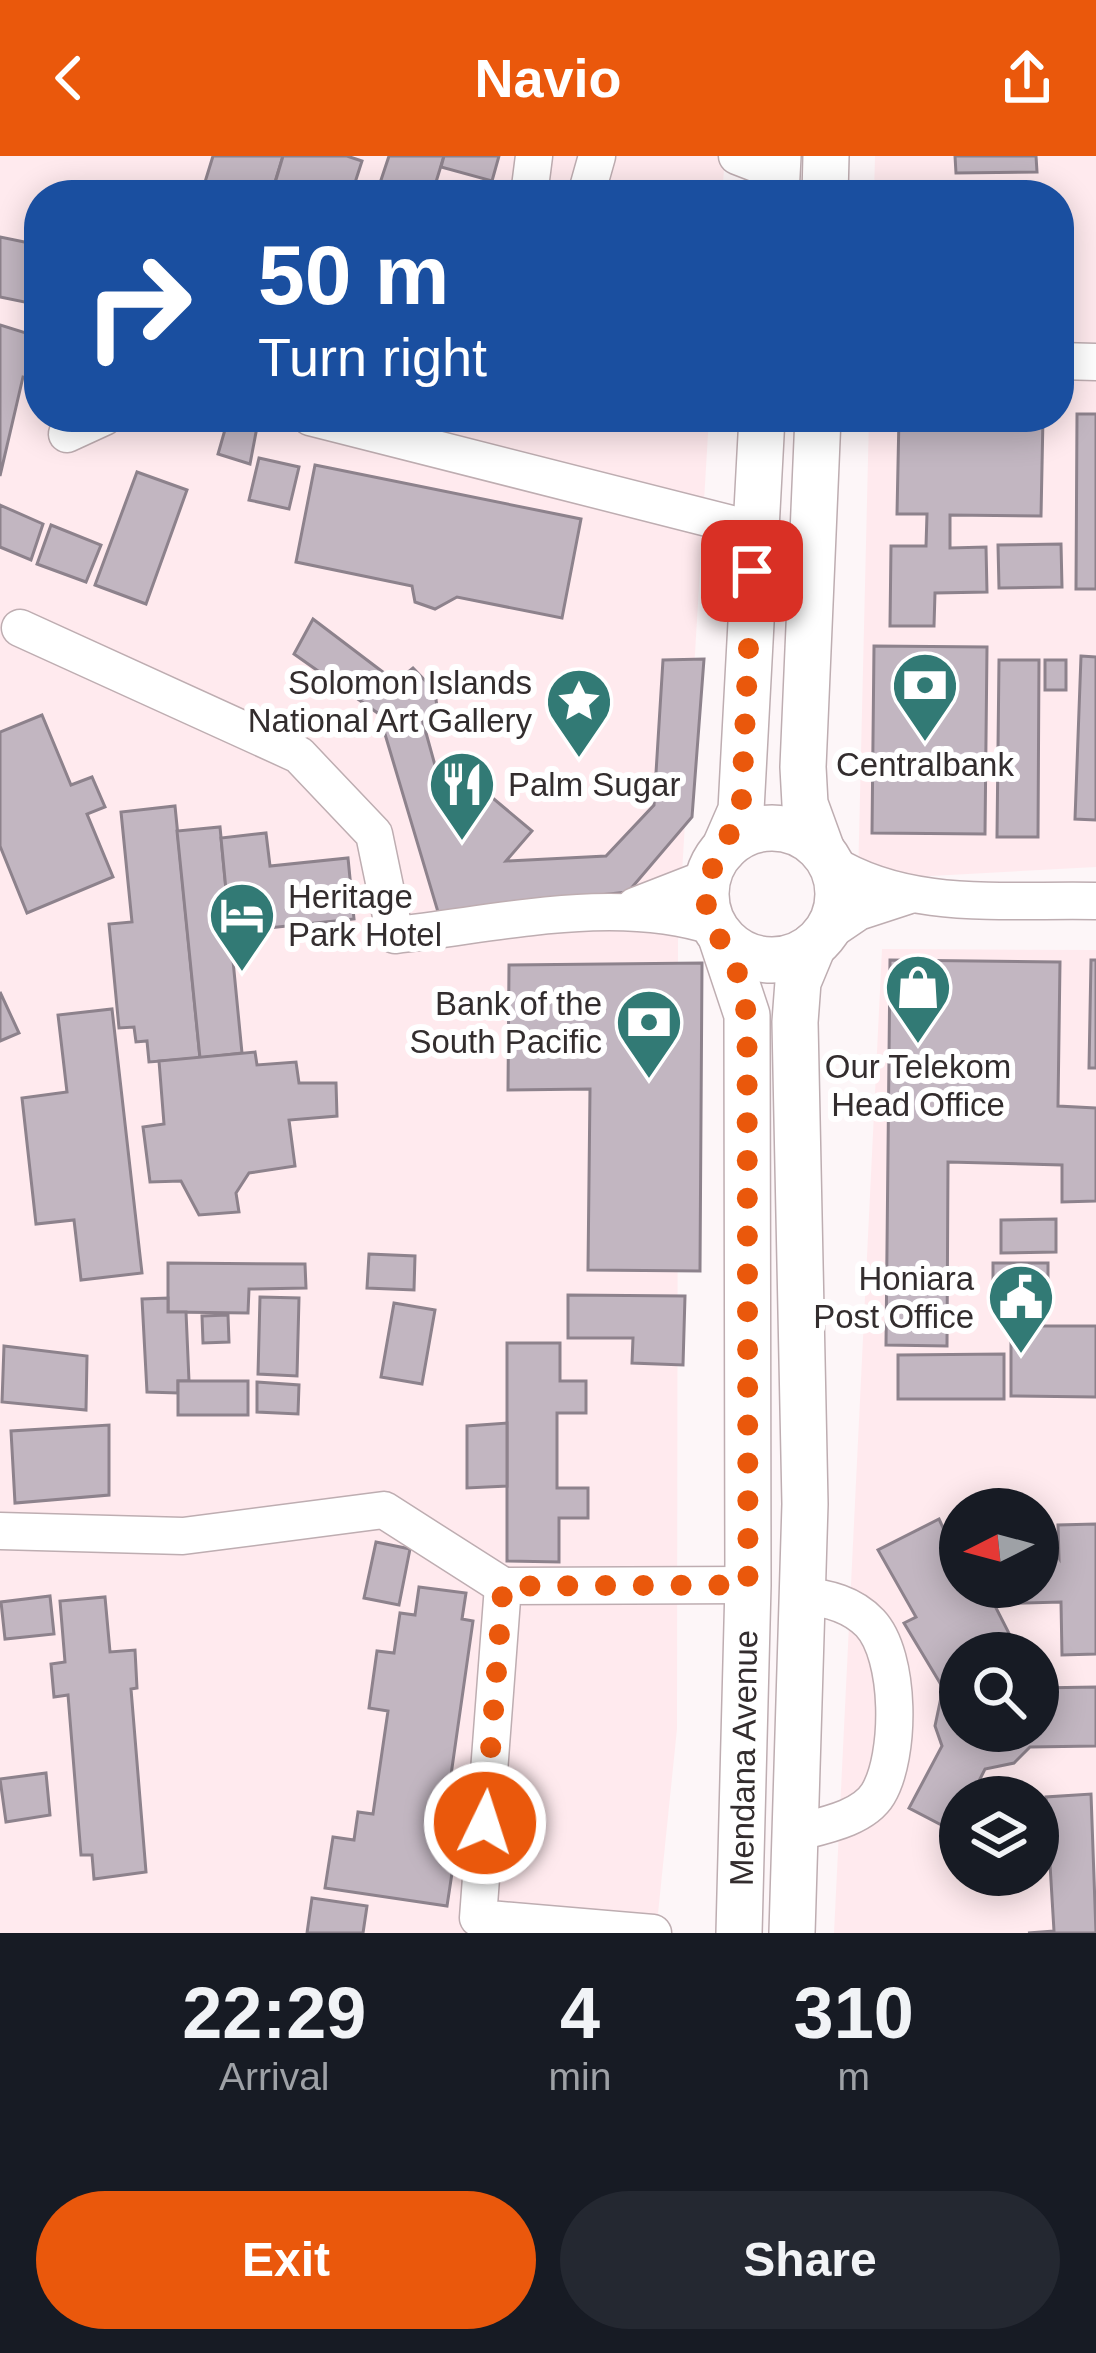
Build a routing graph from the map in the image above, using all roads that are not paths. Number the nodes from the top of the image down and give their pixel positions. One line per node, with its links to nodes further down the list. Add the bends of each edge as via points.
1 (71, 432): 5 (street)
2 (369, 432): 6 (street)
3 (761, 432): 6 (main road)
4 (817, 432): 8 (main road, via 803,767 806,804)
5 (67, 434)
6 (754, 530): 9 (main road, via 741,810)
7 (20, 628): 12 (street, via 299,755 374,834 395,935)
8 (825, 855): 9 (main road, via 797,831 767,827 738,835); 10 (street, via 858,880); 14 (main road, via 838,904)
9 (716, 864): 12 (street); 13 (main road, via 707,914)
10 (907, 896): 11 (street); 14 (street, via 858,912)
11 (1096, 901)
12 (614, 912): 13 (street, via 657,913)
13 (719, 934): 14 (main road, via 747,957 777,962); 16 (main road, Mendana Avenue, via 747,1016)
14 (820, 939): 18 (main road, Mendana Avenue, via 798,982 795,1022)
15 (0, 1531): 17 (street, via 183,1536 384,1510)
16 (748, 1585): 17 (street); 21 (main road, Mendana Avenue)
17 (503, 1586): 20 (street, via 478,1918)
18 (803, 1595): 19 (main road, Mendana Avenue); 19 (street, via 843,1604 874,1627 886,1650 896,1717 877,1797)
19 (795, 1833): 22 (main road, Mendana Avenue)
20 (653, 1933)
21 (739, 1933)
22 (792, 1933)

